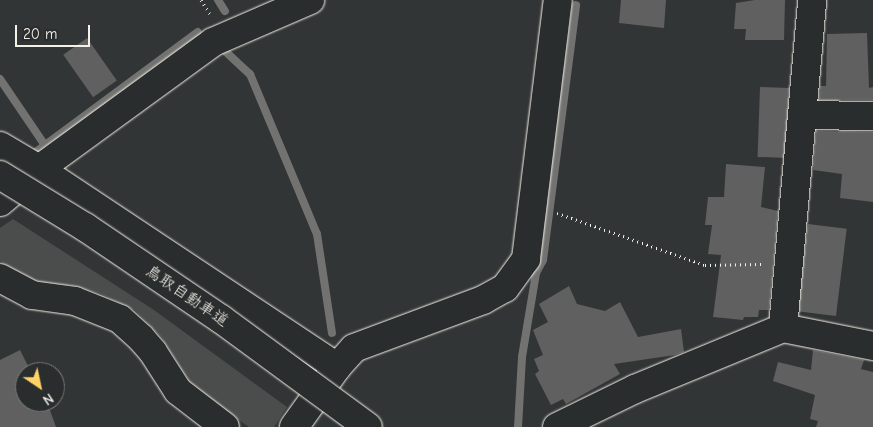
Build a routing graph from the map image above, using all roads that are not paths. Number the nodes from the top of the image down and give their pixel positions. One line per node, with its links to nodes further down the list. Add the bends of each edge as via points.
1 (310, 0): 7 (main road, via 213,42)
2 (558, 0): 14 (main road, via 526,259 505,288 483,300 354,348)
3 (812, 0): 4 (main road)
4 (803, 115): 5 (main road); 12 (main road)
5 (873, 116)
6 (0, 146): 7 (main road)
7 (39, 169): 10 (main road); 14 (main road)
8 (0, 175): 18 (main road, 鳥取自動車道, bridge, via 85,227 221,319)
9 (0, 192): 17 (main road, 鳥取自動車道, via 213,329)
10 (0, 202)
11 (0, 278): 15 (main road, via 32,295 76,302 120,319 153,352 178,391)
12 (783, 328): 13 (main road); 19 (main road, via 635,389)
13 (873, 346)
14 (337, 367): 16 (main road)
15 (225, 427)
16 (294, 427)
17 (341, 427)
18 (368, 427)
19 (557, 427)

